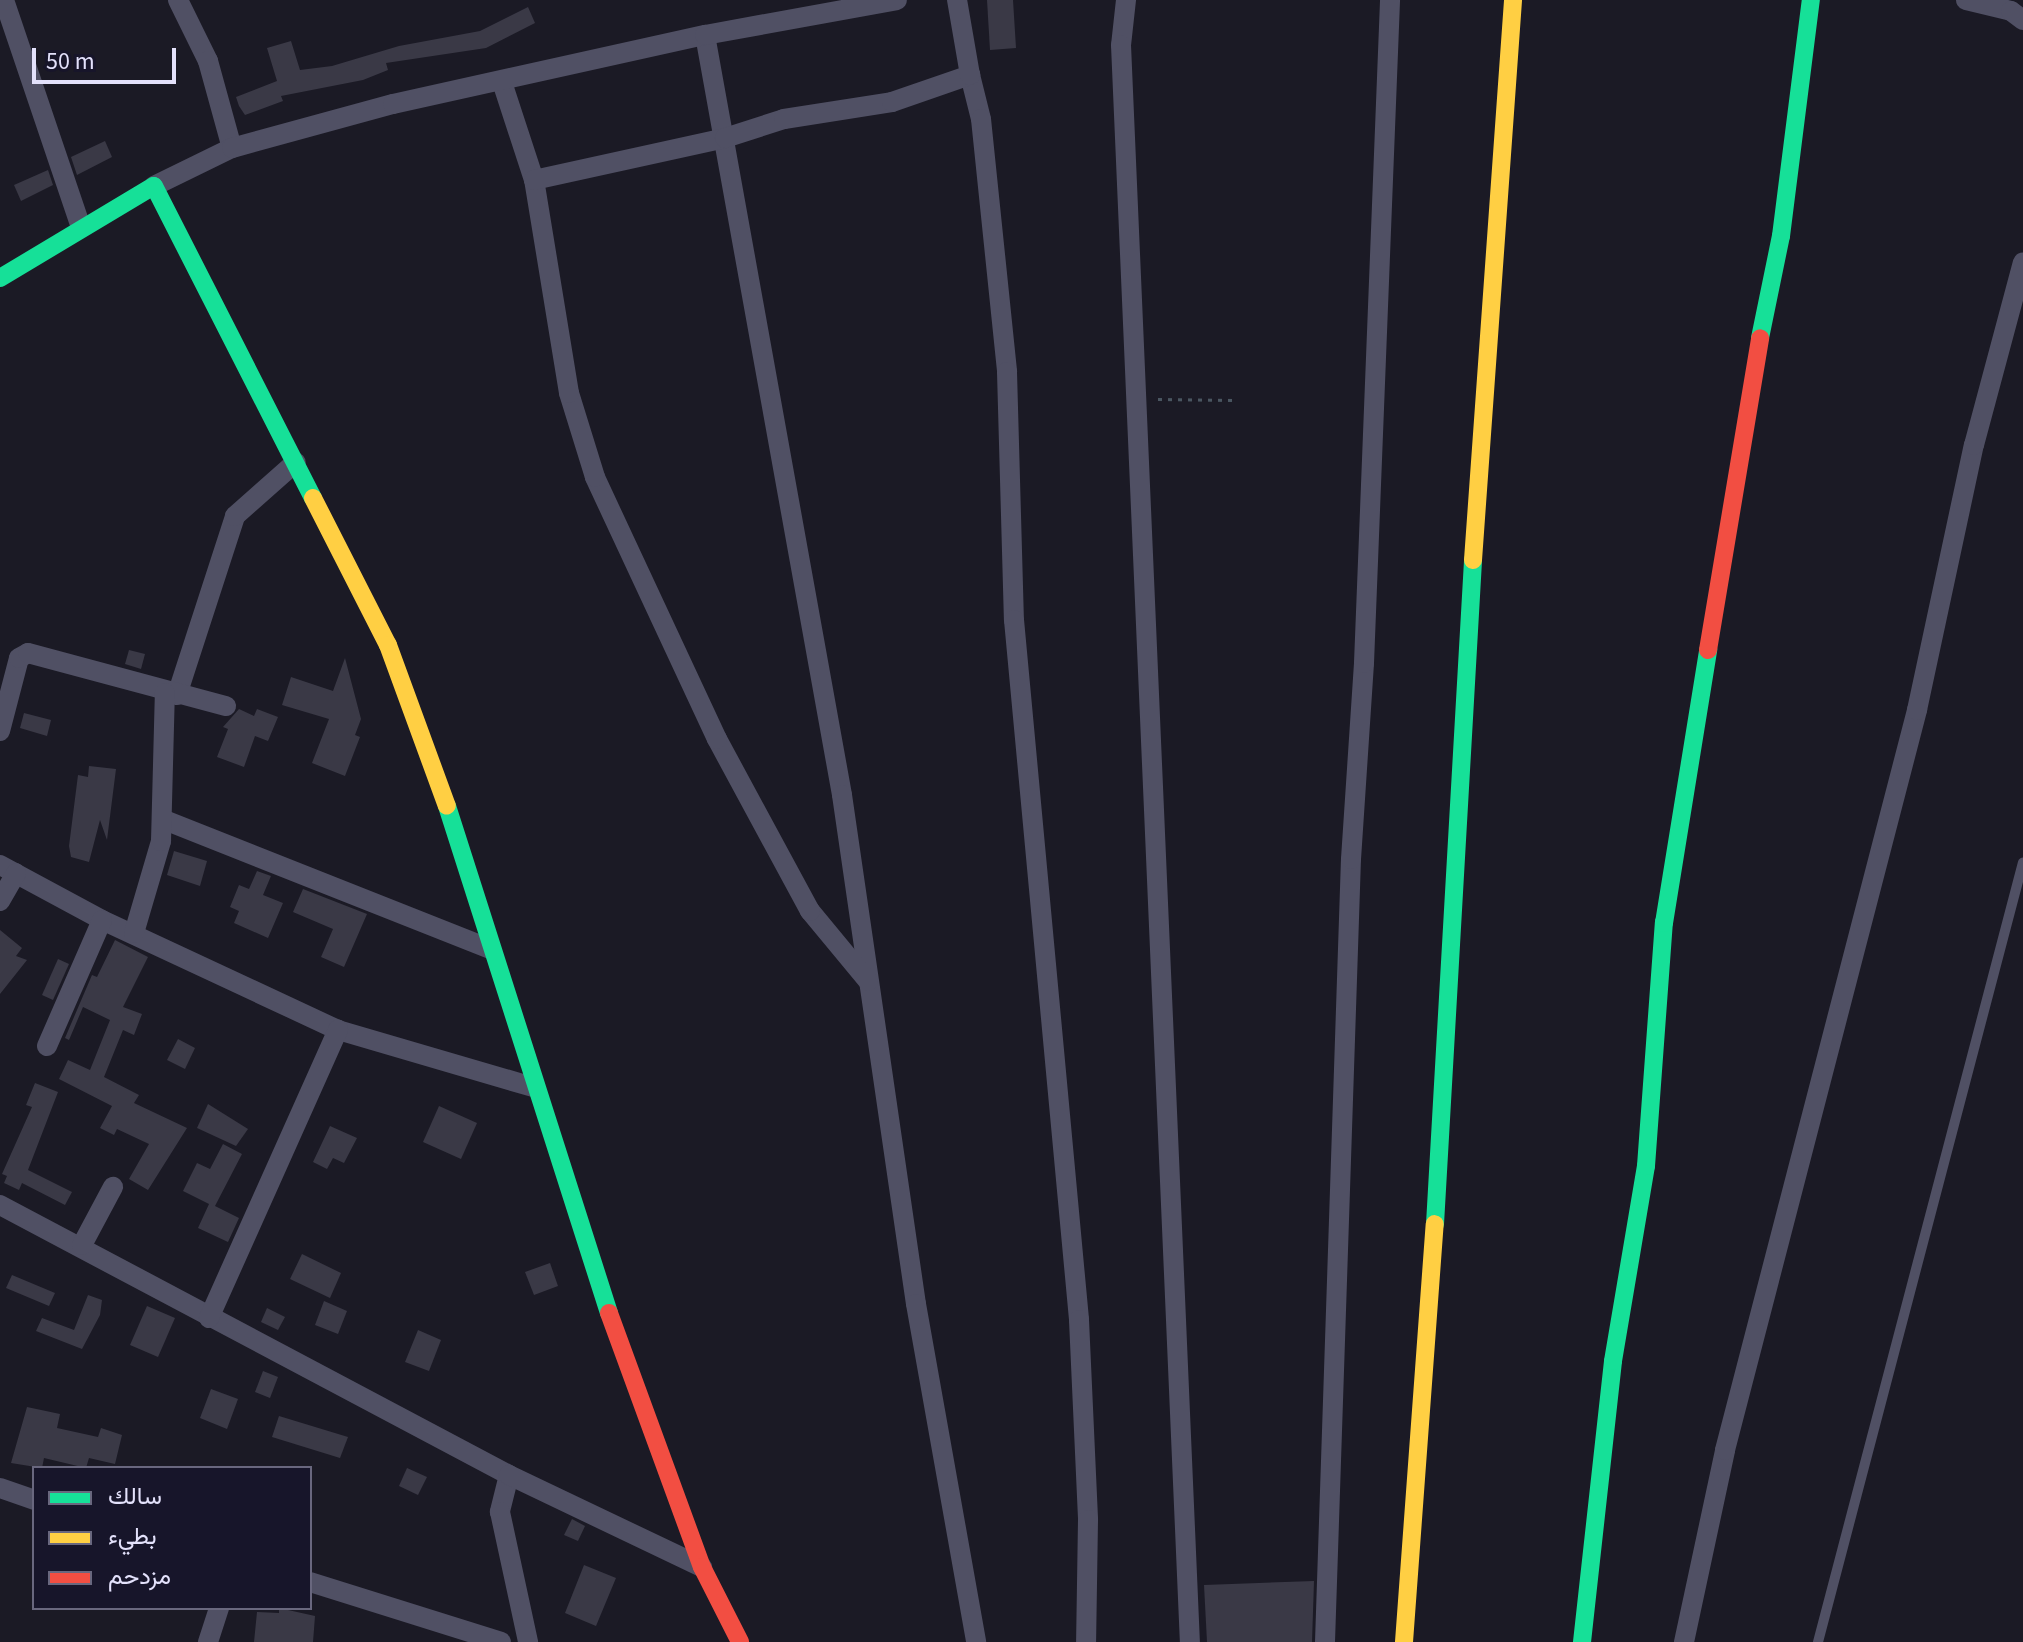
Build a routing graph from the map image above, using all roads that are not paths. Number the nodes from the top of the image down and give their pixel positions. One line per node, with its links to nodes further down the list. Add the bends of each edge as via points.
1 (4, 0): 18 (street)
2 (178, 0): 15 (street, via 208,61)
3 (897, 0): 11 (street)
4 (957, 0): 12 (street)
5 (1126, 0): 52 (street, via 1121,45)
6 (1390, 0): 53 (street, via 1364,663 1351,859)
7 (1513, 0): 54 (street, via 1474,537 1424,1425)
8 (1811, 0): 55 (street, via 1781,236 1759,340 1664,923 1646,1166 1613,1361)
9 (1966, 0): 10 (street, via 2011,11)
10 (2023, 20)
11 (705, 35): 13 (street); 14 (street)
12 (970, 75): 14 (street, via 892,102 784,119); 51 (street, via 981,119 1007,372 1014,620 1079,1320 1088,1520)
13 (502, 82): 15 (street, via 393,104); 16 (street)
14 (725, 138): 16 (street); 32 (street, via 842,795)
15 (232, 148): 17 (street)
16 (534, 180): 32 (street, via 569,393 595,477 717,739 810,911)
17 (154, 186): 18 (street); 21 (street)
18 (81, 227): 20 (street)
19 (2023, 262): 56 (street, via 1974,445 1917,710 1725,1450)
20 (0, 278)
21 (296, 462): 22 (street, via 235,516); 31 (street, via 388,645 431,755)
22 (171, 694): 23 (street); 24 (street, via 22,654); 25 (street)
23 (226, 706)
24 (0, 731)
25 (162, 819): 30 (street, via 157,865); 31 (street)
26 (2023, 862): 57 (lane)
27 (8, 869): 28 (street); 29 (street)
28 (0, 901)
29 (102, 920): 30 (street); 34 (street)
30 (134, 933): 33 (street)
31 (490, 949): 35 (street)
32 (868, 981): 50 (street, via 916,1304)
33 (338, 1030): 35 (street); 39 (street)
34 (47, 1046)
35 (533, 1087): 43 (street)
36 (113, 1187): 38 (street)
37 (0, 1205): 38 (street)
38 (82, 1245): 39 (street)
39 (209, 1318): 40 (street)
40 (509, 1475): 43 (street); 48 (street, via 500,1512)
41 (0, 1488): 42 (street)
42 (32, 1499)
43 (702, 1567): 49 (street)
44 (312, 1583): 47 (street)
45 (218, 1610): 46 (street)
46 (208, 1642)
47 (501, 1642)
48 (528, 1642)
49 (740, 1642)
50 (976, 1642)
51 (1086, 1642)
52 (1190, 1642)
53 (1325, 1642)
54 (1404, 1642)
55 (1582, 1642)
56 (1684, 1642)
57 (1818, 1642)

